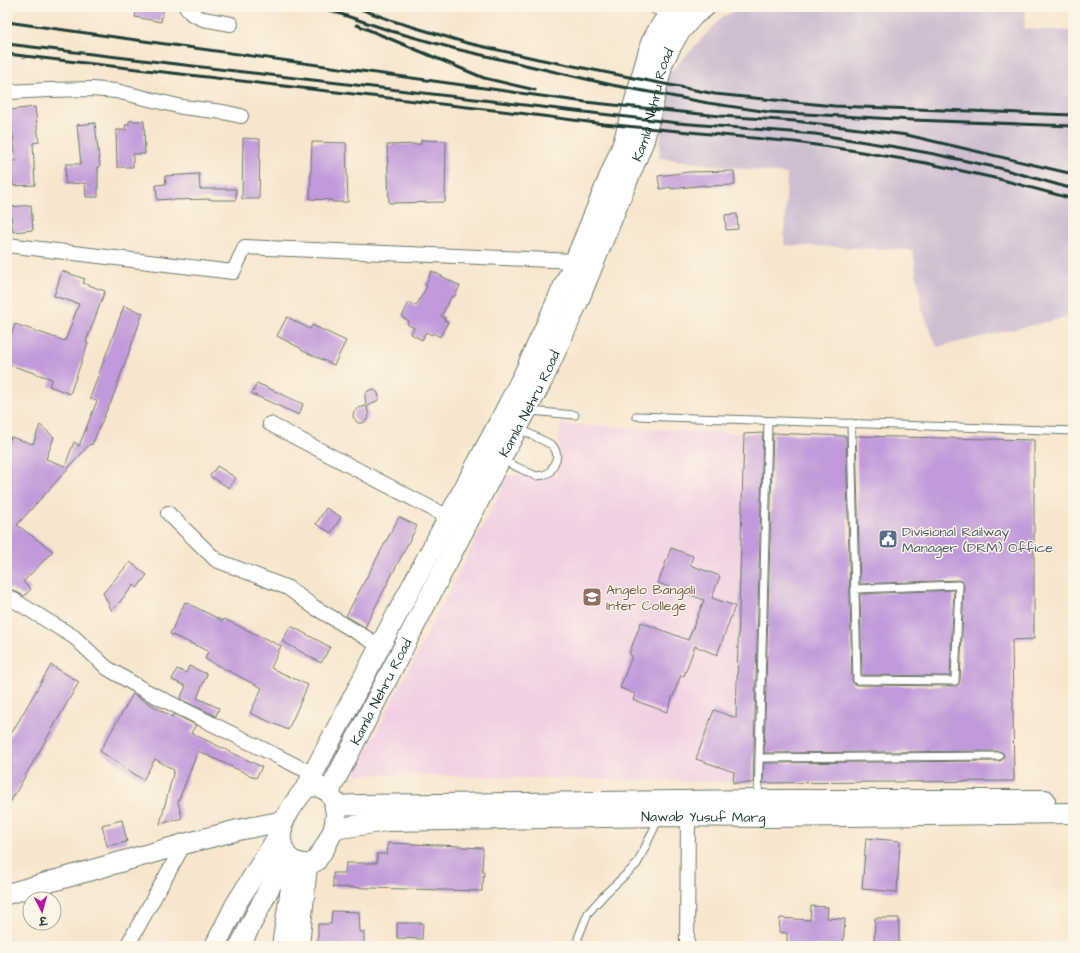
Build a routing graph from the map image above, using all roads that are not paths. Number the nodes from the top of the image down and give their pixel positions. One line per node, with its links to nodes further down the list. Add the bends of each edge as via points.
1 (186, 7): 4 (street, via 192,14 203,19)
2 (705, 7): 9 (main road, Kamla Nehru Road, via 694,15 678,34 663,62 644,140 577,304)
3 (668, 9): 8 (main road, Kamla Nehru Road, via 651,43 623,144)
4 (231, 24)
5 (7, 93): 6 (street, via 92,89 116,91)
6 (241, 116)
7 (7, 244): 8 (street, via 233,272 245,248)
8 (575, 261): 9 (main road, Kamla Nehru Road)
9 (533, 376): 10 (main road, Kamla Nehru Road); 16 (main road, Kamla Nehru Road)
10 (527, 410): 11 (lane); 16 (main road, Kamla Nehru Road)
11 (575, 415)
12 (636, 416): 13 (lane)
13 (768, 422): 14 (lane); 25 (lane)
14 (851, 423): 17 (lane); 21 (lane)
15 (270, 424): 20 (street)
16 (509, 424): 18 (main road, Kamla Nehru Road); 18 (lane, via 552,445 557,456 550,472 536,476); 20 (main road, Kamla Nehru Road)
17 (1073, 431)
18 (500, 459): 27 (main road, Kamla Nehru Road)
19 (168, 513): 23 (street, via 216,560 288,588 314,607)
20 (448, 517): 23 (main road, Kamla Nehru Road)
21 (855, 589): 21 (lane, via 857,680 955,680 959,586)
22 (7, 596): 26 (street, via 74,637 107,668)
23 (380, 646): 26 (main road, Kamla Nehru Road)
24 (999, 756): 25 (lane)
25 (759, 758): 28 (lane)
26 (310, 781): 27 (main road); 33 (main road, Kamla Nehru Road)
27 (332, 799): 28 (main road, via 359,805); 34 (main road, via 336,814)
28 (758, 800): 29 (main road)
29 (1073, 800)
30 (1073, 813): 32 (main road, Nawab Yusuf Marg)
31 (660, 816): 32 (main road, Nawab Yusuf Marg); 34 (main road, Nawab Yusuf Marg, via 386,821); 43 (lane, via 637,864 588,913 578,938)
32 (688, 816): 44 (street)
33 (283, 825): 35 (main road, via 238,830); 36 (main road, via 281,844); 39 (main road, via 236,904)
34 (334, 829): 36 (main road, via 316,861)
35 (184, 844): 37 (main road); 38 (street)
36 (296, 861): 40 (main road); 41 (main road); 42 (main road)
37 (7, 894)
38 (127, 946)
39 (215, 946)
40 (240, 946)
41 (282, 946)
42 (299, 946)
43 (578, 946)
44 (687, 946)

